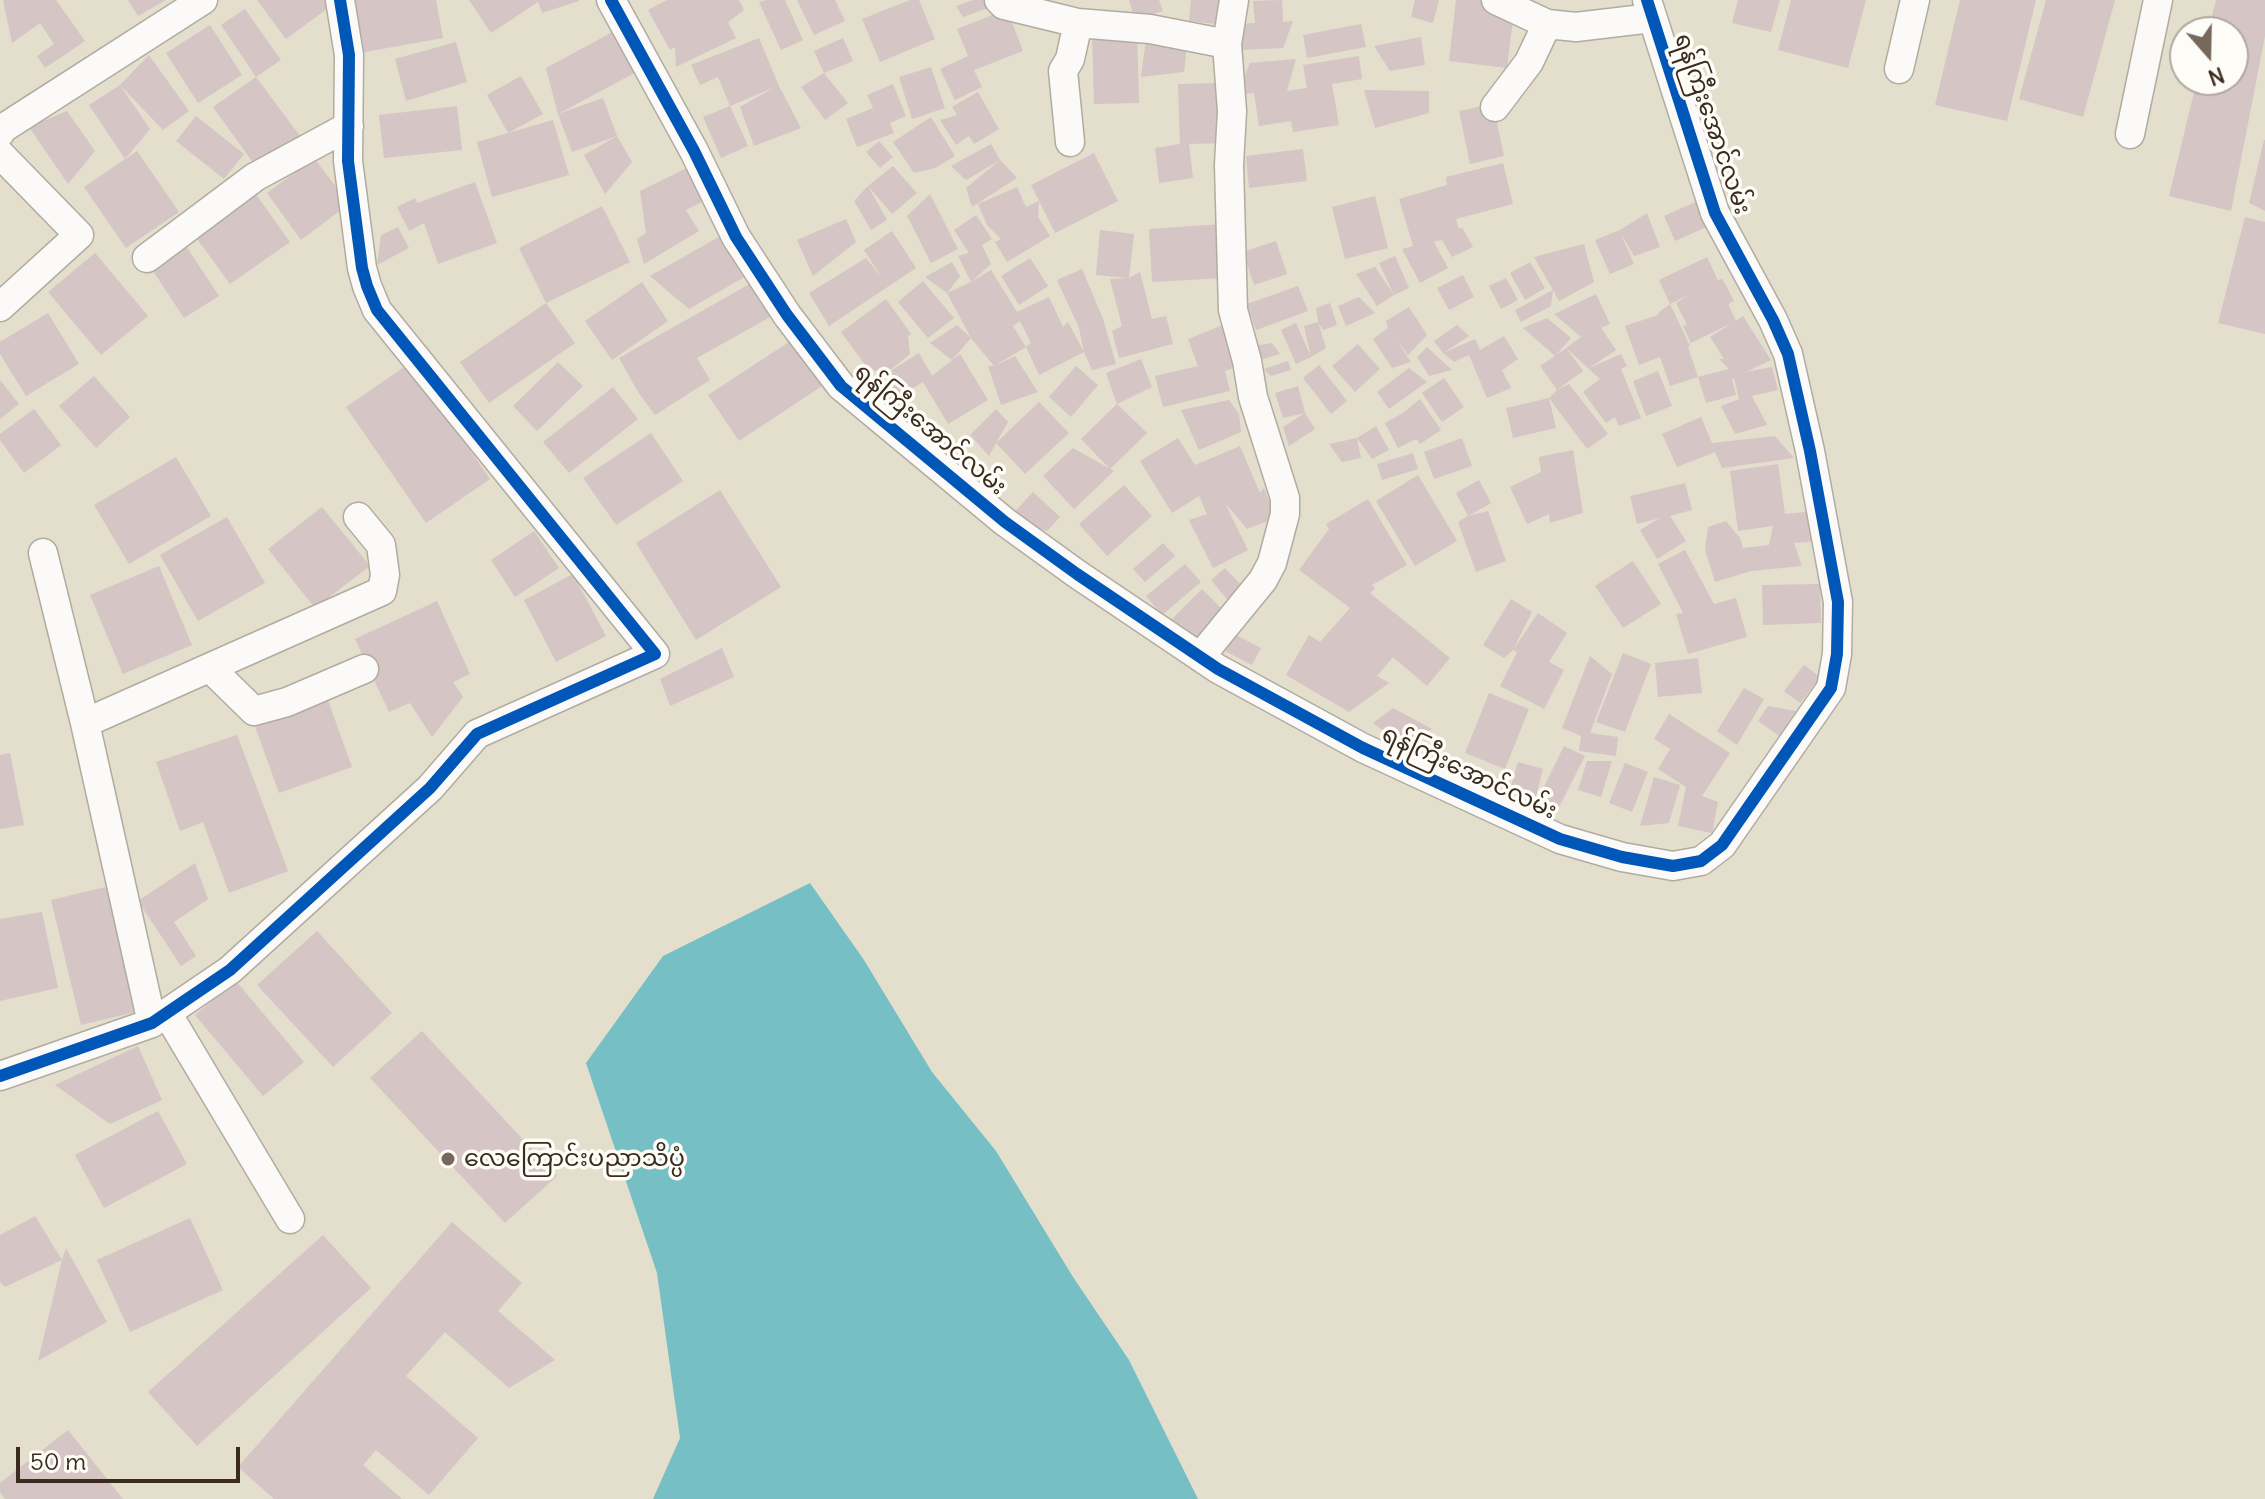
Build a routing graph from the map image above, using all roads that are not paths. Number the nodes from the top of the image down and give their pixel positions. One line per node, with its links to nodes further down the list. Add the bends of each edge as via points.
1 (203, 0): 16 (street)
2 (340, 0): 15 (street, via 349,55)
3 (611, 0): 24 (street, ရန်ကြီးအောင်လမ်း, via 736,237 841,386 1005,522)
4 (999, 0): 10 (street)
5 (1234, 0): 12 (street)
6 (1496, 0): 11 (street)
7 (1915, 0): 13 (street)
8 (2158, 0): 17 (street)
9 (1649, 9): 11 (street, via 1576,27); 24 (street, ရန်ကြီးအောင်လမ်း, via 1715,213 1788,354 1838,602 1831,688 1722,845 1701,861 1673,866 1560,839 1363,748)
10 (1078, 23): 12 (street, via 1150,29); 18 (street, via 1063,71)
11 (1547, 24): 14 (street, via 1529,62)
12 (1227, 44): 24 (street, via 1233,310 1285,514 1263,580)
13 (1899, 69)
14 (1495, 107)
15 (349, 126): 20 (street, via 255,177); 28 (street, via 348,161 362,268 377,310 655,654 477,734 430,788 230,970)
16 (0, 133)
17 (2130, 134)
18 (1070, 142)
19 (0, 154): 21 (street, via 79,235)
20 (147, 258)
21 (0, 307)
22 (358, 517): 25 (street, via 381,545 382,591)
23 (43, 553): 27 (street)
24 (1200, 657)
25 (210, 668): 26 (street, via 254,711); 27 (street)
26 (364, 669)
27 (85, 723): 28 (street)
28 (160, 1018): 29 (street); 30 (street)
29 (0, 1076)
30 (290, 1219)

